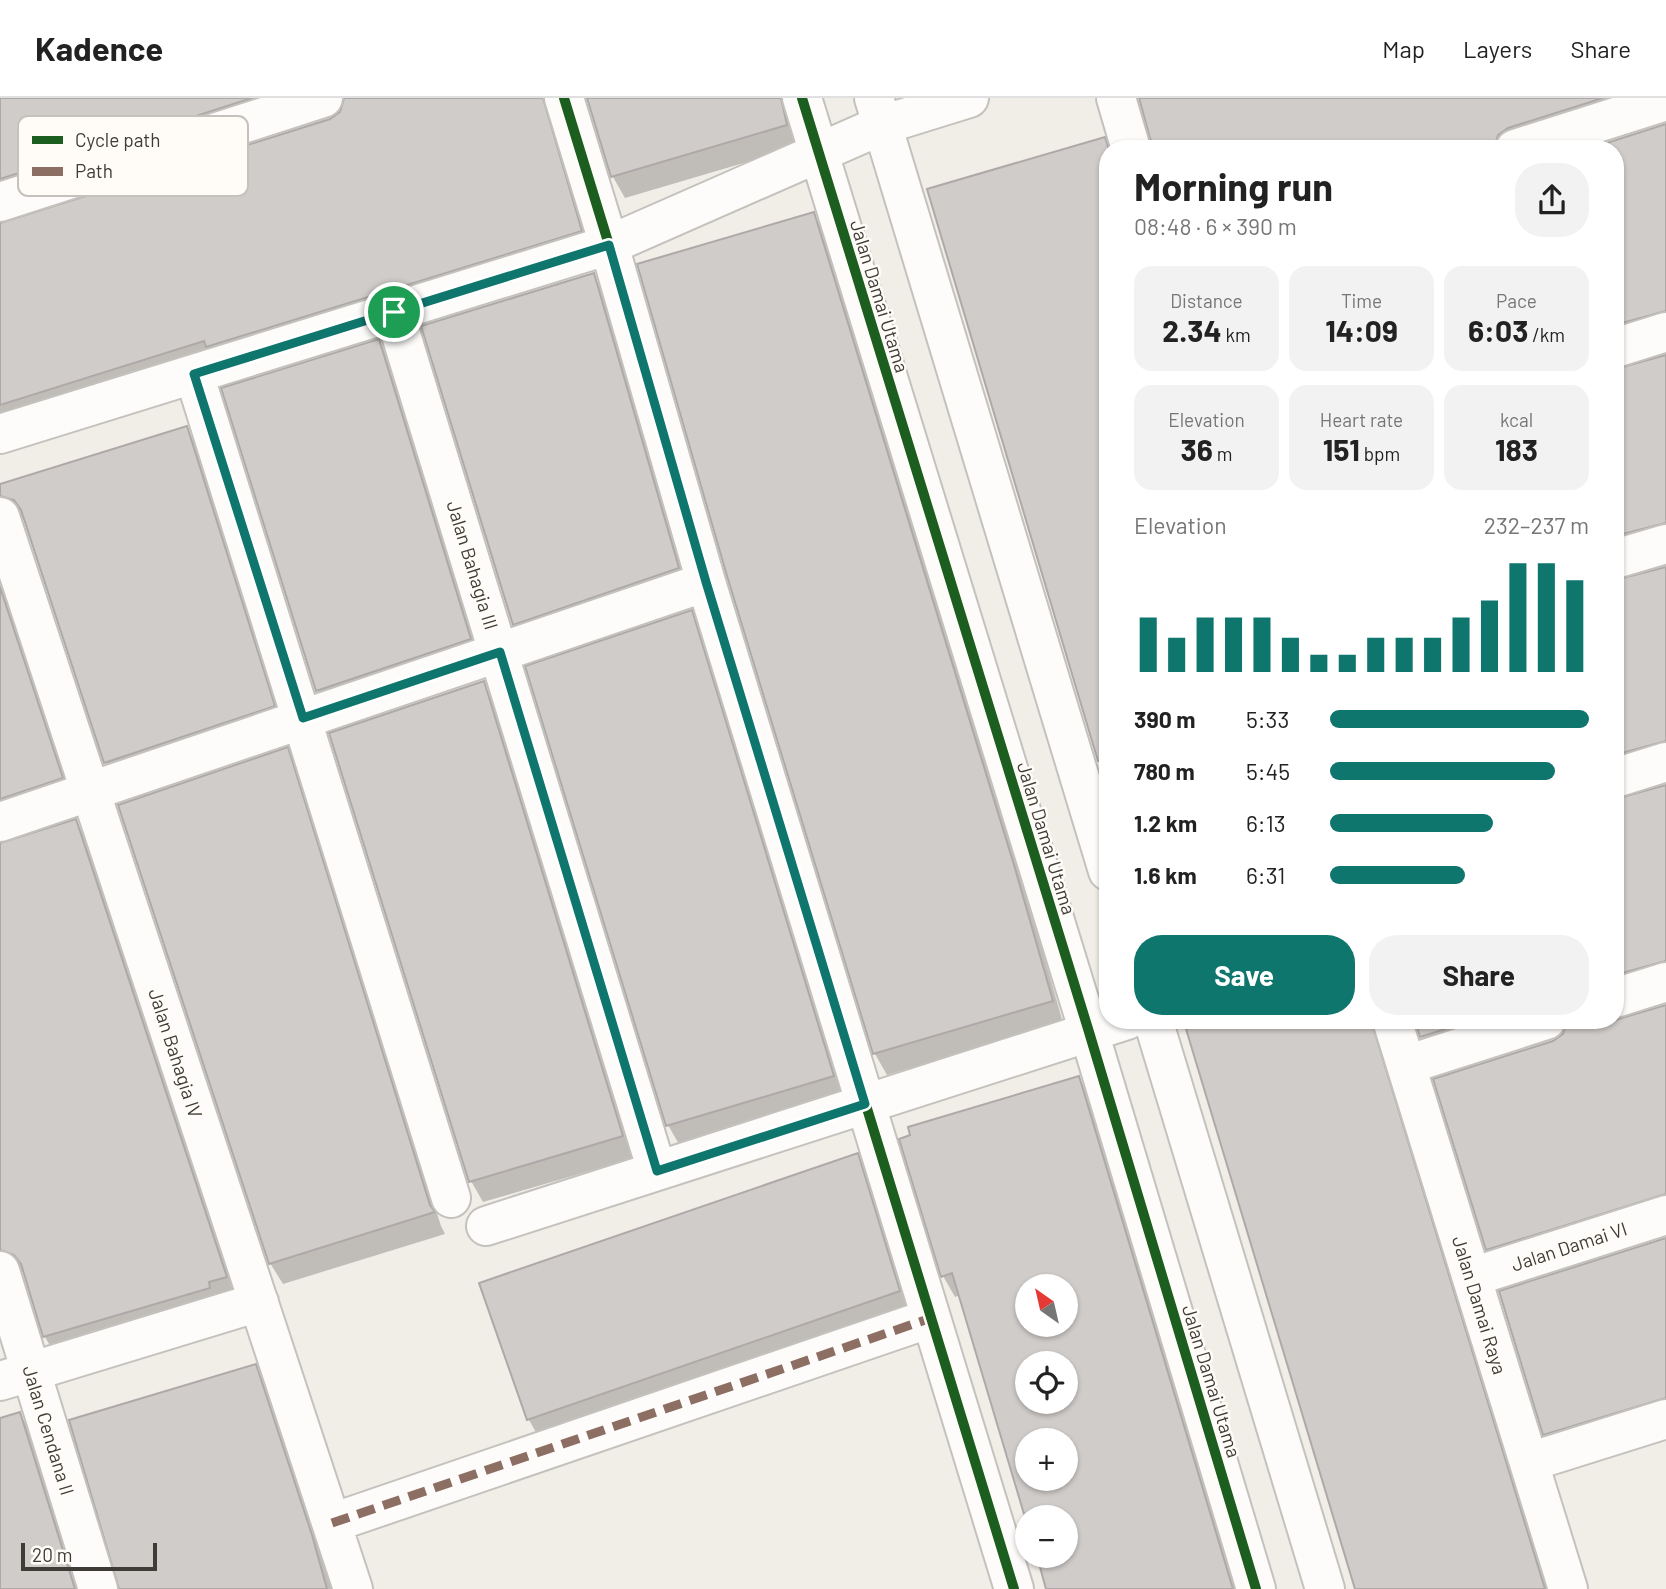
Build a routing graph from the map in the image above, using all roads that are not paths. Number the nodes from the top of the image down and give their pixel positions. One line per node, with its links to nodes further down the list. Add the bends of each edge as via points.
1 (323, 98): 8 (street)
2 (564, 98): 14 (street)
3 (802, 98): 11 (street, Jalan Damai Utama)
4 (970, 98): 7 (street)
5 (1116, 98): 9 (street)
6 (1666, 101): 10 (street)
7 (878, 112): 11 (street); 30 (street)
8 (248, 122)
9 (1128, 140)
10 (1543, 140)
11 (818, 154): 14 (street); 37 (street, Jalan Damai Utama)
12 (19, 196): 13 (street)
13 (0, 202)
14 (609, 245): 15 (street); 23 (street)
15 (396, 316): 18 (street); 24 (street, Jalan Bahagia III)
16 (1666, 332): 17 (street)
17 (1624, 345)
18 (194, 374): 19 (street); 25 (street)
19 (0, 434)
20 (0, 517): 28 (street, Jalan Bahagia IV)
21 (1666, 544): 22 (street)
22 (1624, 556)
23 (706, 582): 24 (street); 39 (street)
24 (500, 652): 25 (street); 40 (street, Jalan Bahagia III)
25 (303, 718): 28 (street); 41 (street)
26 (1666, 762): 27 (street)
27 (1624, 775)
28 (89, 792): 29 (street); 46 (street, Jalan Bahagia IV)
29 (0, 822)
30 (1099, 841)
31 (1666, 982): 32 (street)
32 (1624, 995)
33 (1099, 1029): 37 (street)
34 (1156, 1029): 56 (street)
35 (1395, 1029): 38 (street, Jalan Damai Raya)
36 (1518, 1029): 38 (street)
37 (1089, 1032): 39 (street); 55 (street, Jalan Damai Utama)
38 (1406, 1065): 45 (street, Jalan Damai Raya)
39 (865, 1104): 40 (street); 47 (street)
40 (657, 1171): 43 (street)
41 (451, 1198)
42 (1666, 1215): 45 (street, Jalan Damai VI)
43 (486, 1226)
44 (0, 1271): 48 (street, Jalan Cendana II)
45 (1472, 1277): 50 (street, Jalan Damai Raya)
46 (259, 1302): 48 (street); 51 (street, Jalan Bahagia IV)
47 (931, 1318): 51 (street); 54 (street)
48 (15, 1377): 52 (street, Jalan Cendana II)
49 (1666, 1419): 50 (street)
50 (1529, 1462): 57 (street, Jalan Damai Raya)
51 (332, 1523): 53 (street, Jalan Bahagia IV)
52 (98, 1589)
53 (353, 1589)
54 (1014, 1589)
55 (1256, 1589)
56 (1325, 1589)
57 (1568, 1589)

